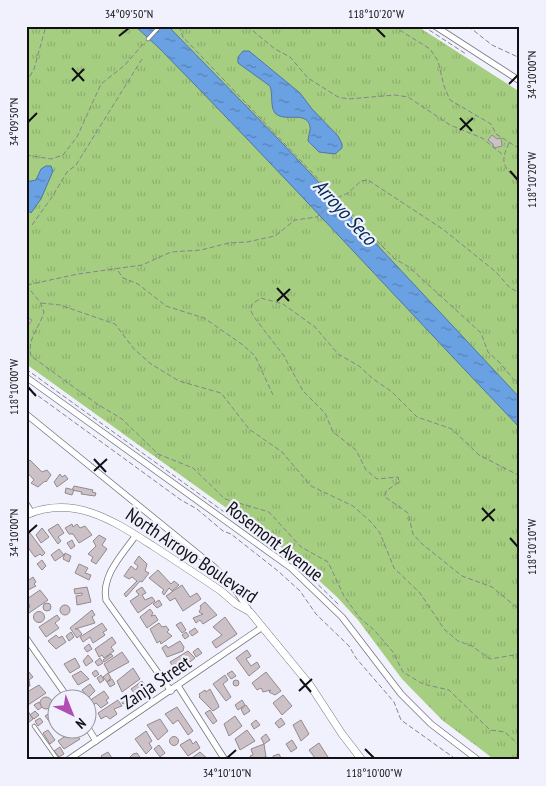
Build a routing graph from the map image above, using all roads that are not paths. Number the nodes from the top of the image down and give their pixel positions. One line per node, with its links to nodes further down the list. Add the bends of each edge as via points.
1 (160, 26): 3 (lane)
2 (435, 26): 4 (street)
3 (148, 39)
4 (520, 81)
5 (26, 377): 23 (street, Rosemont Avenue, via 291,568 342,617 401,694 431,724)
6 (26, 414): 10 (street, via 214,567 234,586)
7 (26, 504): 8 (street)
8 (29, 514): 9 (street, North Arroyo Boulevard, via 54,507 93,511)
9 (136, 535): 10 (street, North Arroyo Boulevard); 15 (street, via 107,581 106,600)
10 (250, 612): 11 (street, North Arroyo Boulevard)
11 (261, 628): 13 (street, Zanja Street); 22 (street, North Arroyo Boulevard, via 310,686)
12 (26, 638): 14 (street)
13 (178, 686): 15 (street, Zanja Street); 21 (street)
14 (61, 688)
15 (171, 691): 18 (street, Zanja Street)
16 (34, 726): 19 (lane)
17 (94, 738): 18 (street)
18 (96, 741): 20 (street, Zanja Street)
19 (58, 760)
20 (68, 760)
21 (225, 760)
22 (362, 760)
23 (478, 760)

